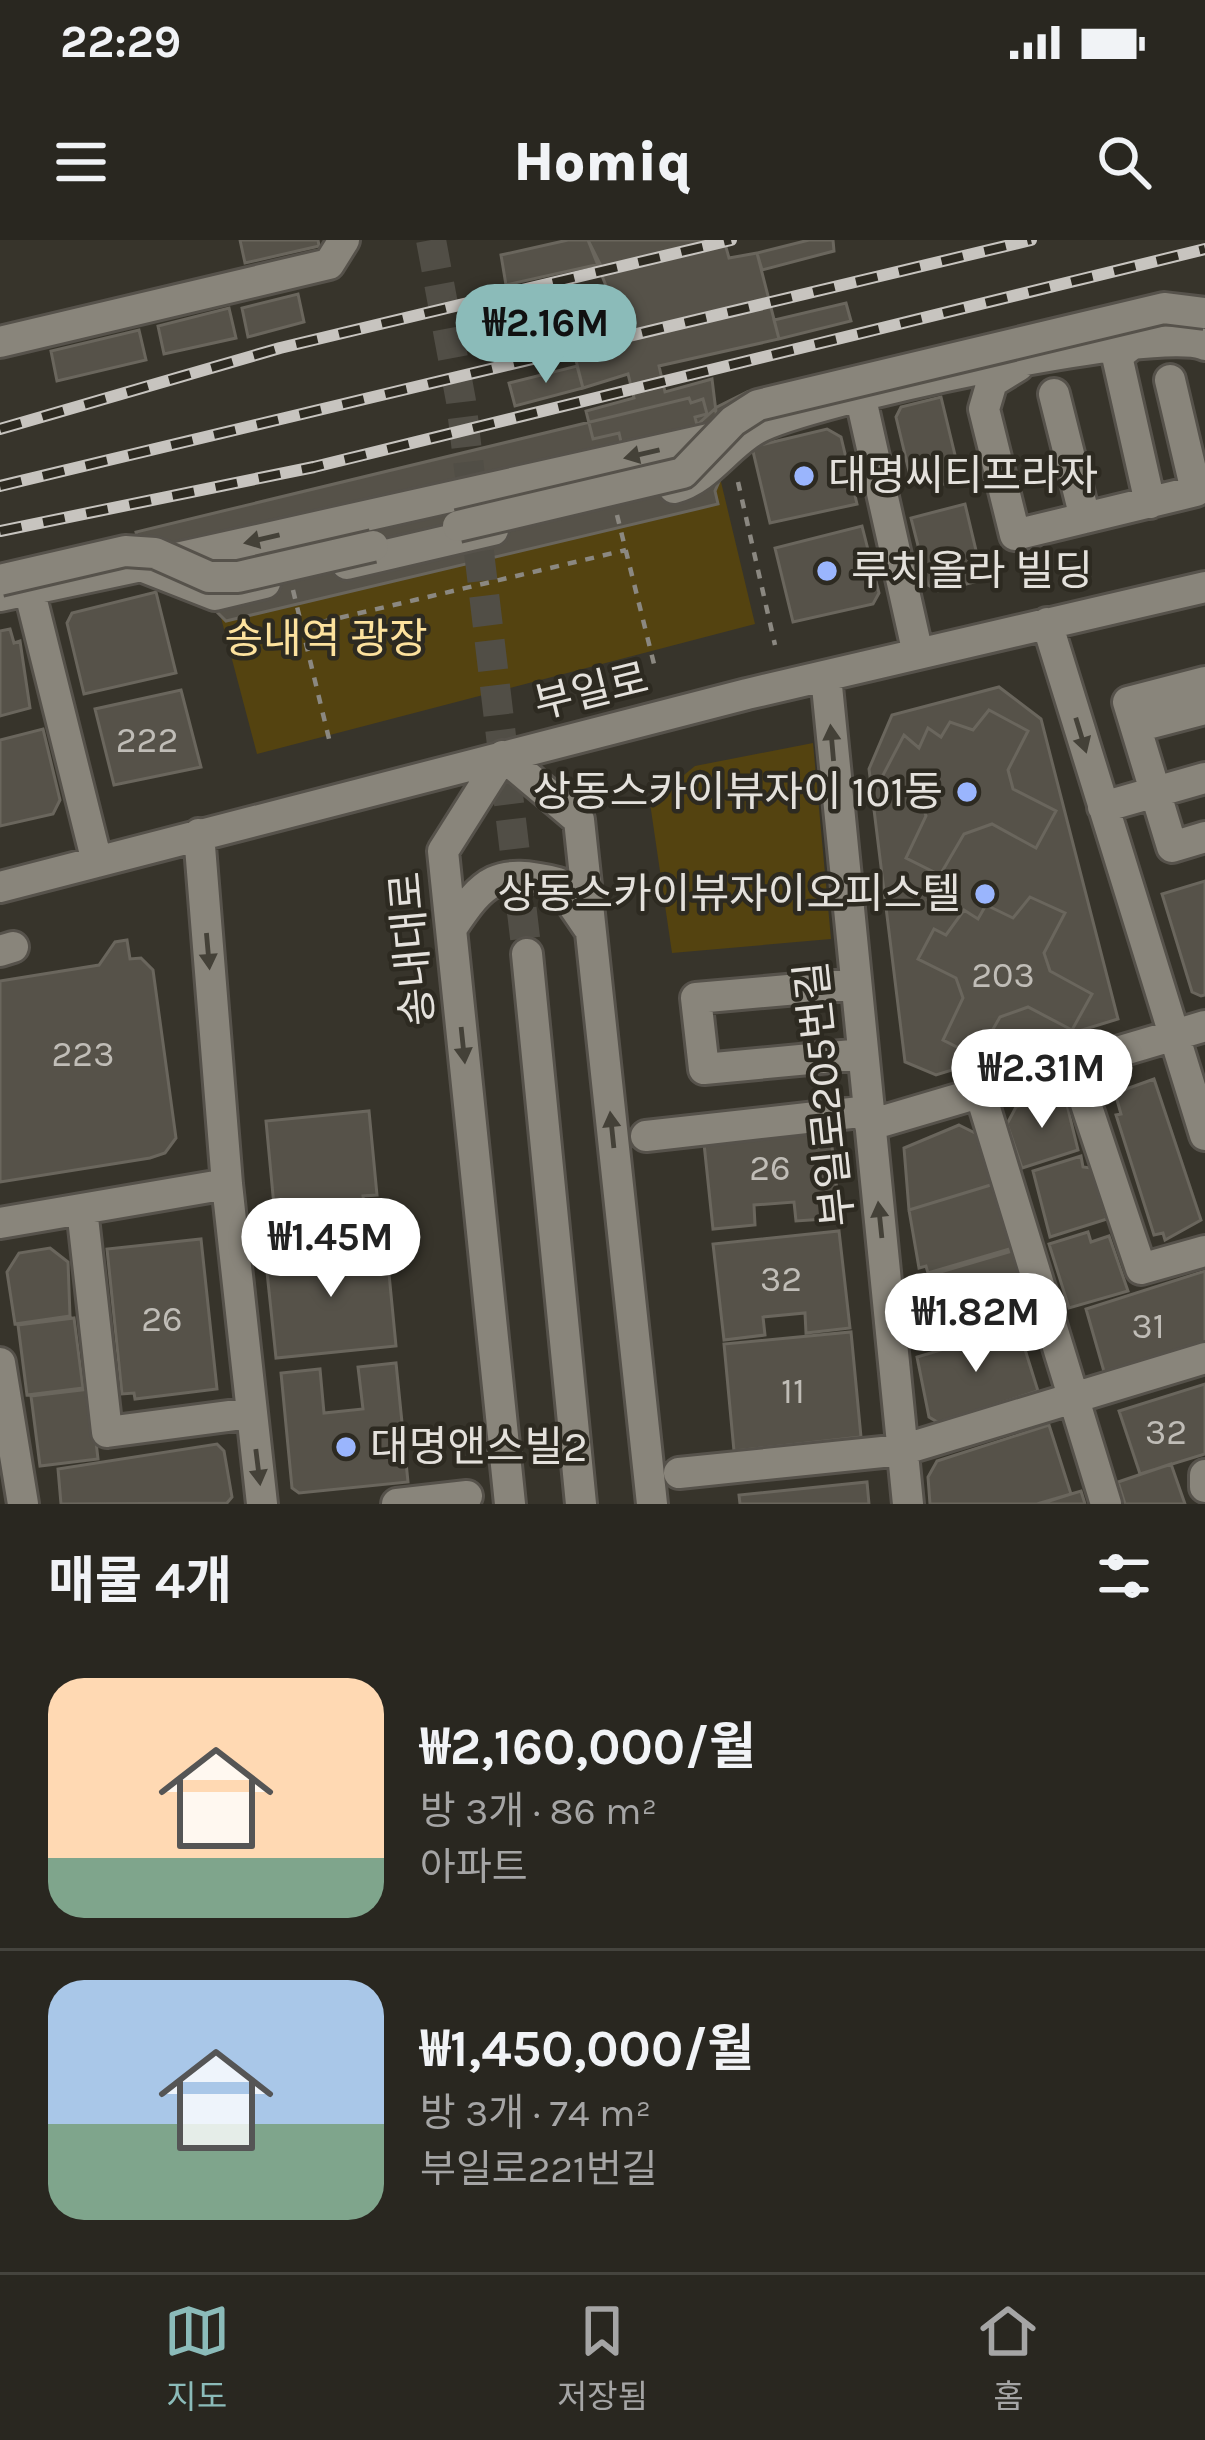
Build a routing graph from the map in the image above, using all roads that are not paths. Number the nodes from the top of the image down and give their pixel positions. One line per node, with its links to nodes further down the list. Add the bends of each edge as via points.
1 (344, 240): 4 (street, via 329,264)
2 (1205, 313): 15 (street, bridge, via 1164,308 758,405 683,473 238,577 209,577 155,553 124,550)
3 (1136, 341): 5 (street, via 1175,337); 6 (street); 11 (street, via 1117,356)
4 (0, 343)
5 (1205, 346)
6 (1034, 357): 9 (street); 12 (street, via 992,382 984,409 1015,535)
7 (1170, 380): 11 (street, via 1196,491)
8 (1054, 394): 12 (street)
9 (861, 399): 10 (street); 17 (street)
10 (756, 428): 13 (street, one-way to 13); 13 (street, via 691,484 215,595)
11 (1150, 503): 12 (street)
12 (1085, 518)
13 (141, 566): 15 (street)
14 (1205, 586): 16 (street, 부일로)
15 (10, 588): 28 (street)
16 (1047, 623): 17 (street, 부일로); 25 (street, one-way to 25)
17 (918, 654): 18 (street, 부일로)
18 (826, 676): 22 (street, 부일로); 33 (street, 부일로205번길, one-way to 18)
19 (1205, 682): 21 (street, via 1128,703)
20 (1205, 709): 21 (street)
21 (1136, 727): 24 (street)
22 (503, 756): 26 (street, 부일로); 30 (street, 송내대로, via 443,851); 31 (street, via 579,820)
23 (1205, 778): 24 (street)
24 (1155, 792): 25 (street); 27 (street, via 1172,847)
25 (1103, 807): 35 (street)
26 (199, 834): 28 (street, 부일로); 42 (street, one-way to 42)
27 (1205, 837)
28 (97, 862): 29 (street, 부일로)
29 (0, 887)
30 (451, 928): 31 (street, via 479,887 522,874 558,883); 58 (street, 송내대로, one-way to 58)
31 (591, 932): 60 (street, one-way to 31)
32 (527, 954): 59 (street)
33 (855, 984): 36 (street, 부일로205번길); 36 (street, via 696,998 704,1070)
34 (1205, 1026): 35 (street)
35 (1174, 1035): 37 (street); 41 (street)
36 (863, 1054): 39 (street, 부일로205번길)
37 (1073, 1065): 38 (street); 45 (street, via 1141,1269)
38 (980, 1092): 39 (street); 48 (street)
39 (869, 1118): 40 (street); 50 (street, 부일로205번길, one-way to 39)
40 (646, 1136)
41 (1205, 1136)
42 (227, 1184): 43 (street); 49 (street)
43 (82, 1209): 44 (street); 49 (street, via 107,1432)
44 (0, 1223)
45 (1205, 1251)
46 (1205, 1358): 48 (street)
47 (0, 1363): 55 (street)
48 (1073, 1398): 50 (street); 62 (street)
49 (251, 1413): 56 (street, one-way to 56)
50 (902, 1450): 51 (street); 61 (street, 부일로205번길)
51 (680, 1473)
52 (1205, 1475): 53 (street)
53 (1205, 1487)
54 (467, 1496): 57 (street)
55 (23, 1504)
56 (262, 1504)
57 (398, 1504)
58 (510, 1504)
59 (580, 1504)
60 (652, 1504)
61 (908, 1504)
62 (1106, 1504)

